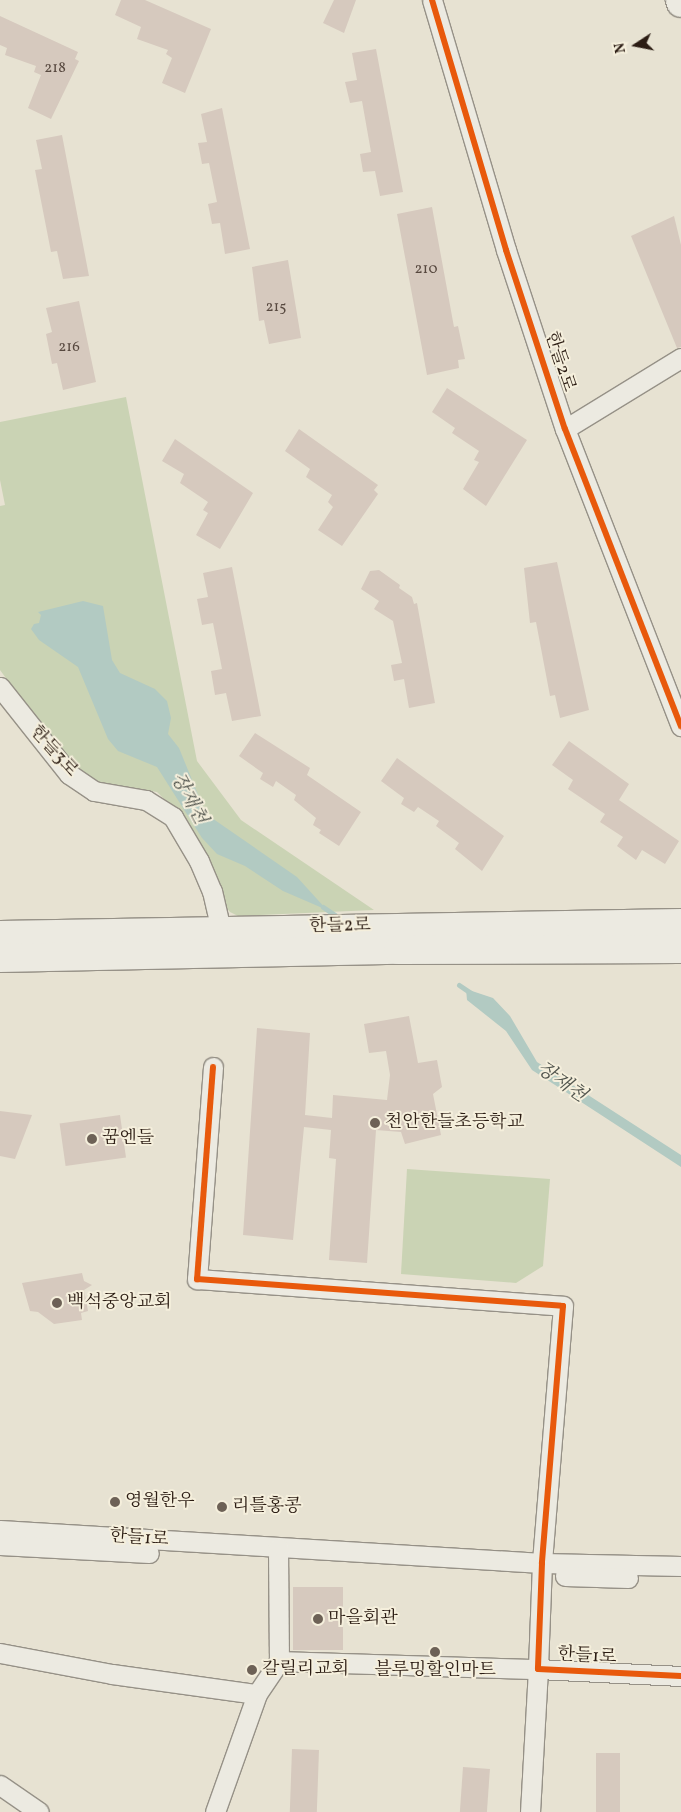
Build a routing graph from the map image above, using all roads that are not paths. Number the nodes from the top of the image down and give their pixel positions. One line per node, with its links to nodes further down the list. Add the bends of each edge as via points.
1 (432, 0): 3 (street, 한들2로, via 506,250)
2 (681, 358): 3 (street)
3 (565, 429): 5 (street, 한들2로)
4 (3, 699): 7 (street, 한들3로, via 69,774 94,791 146,800 173,817 212,891)
5 (681, 726)
6 (681, 923): 7 (street, 한들2로)
7 (221, 929): 8 (street, 한들2로)
8 (0, 935)
9 (681, 949): 10 (street, 한들2로, via 388,950)
10 (0, 958)
11 (213, 1067): 16 (street, via 197,1280 563,1306)
12 (0, 1530): 14 (street, 한들1로)
13 (0, 1545): 14 (street, 한들1로)
14 (278, 1555): 16 (street, 한들1로); 19 (street)
15 (681, 1566): 16 (street, 한들1로)
16 (542, 1569): 17 (street, 한들1로); 20 (street, 한들1로)
17 (681, 1578)
18 (0, 1653): 22 (street, via 112,1674)
19 (279, 1661): 20 (street, 한들1로); 22 (street)
20 (538, 1669): 21 (street, 한들1로); 26 (street, 한들1로)
21 (681, 1676)
22 (257, 1694): 25 (street)
23 (0, 1785): 24 (street)
24 (40, 1812)
25 (215, 1812)
26 (530, 1812)

